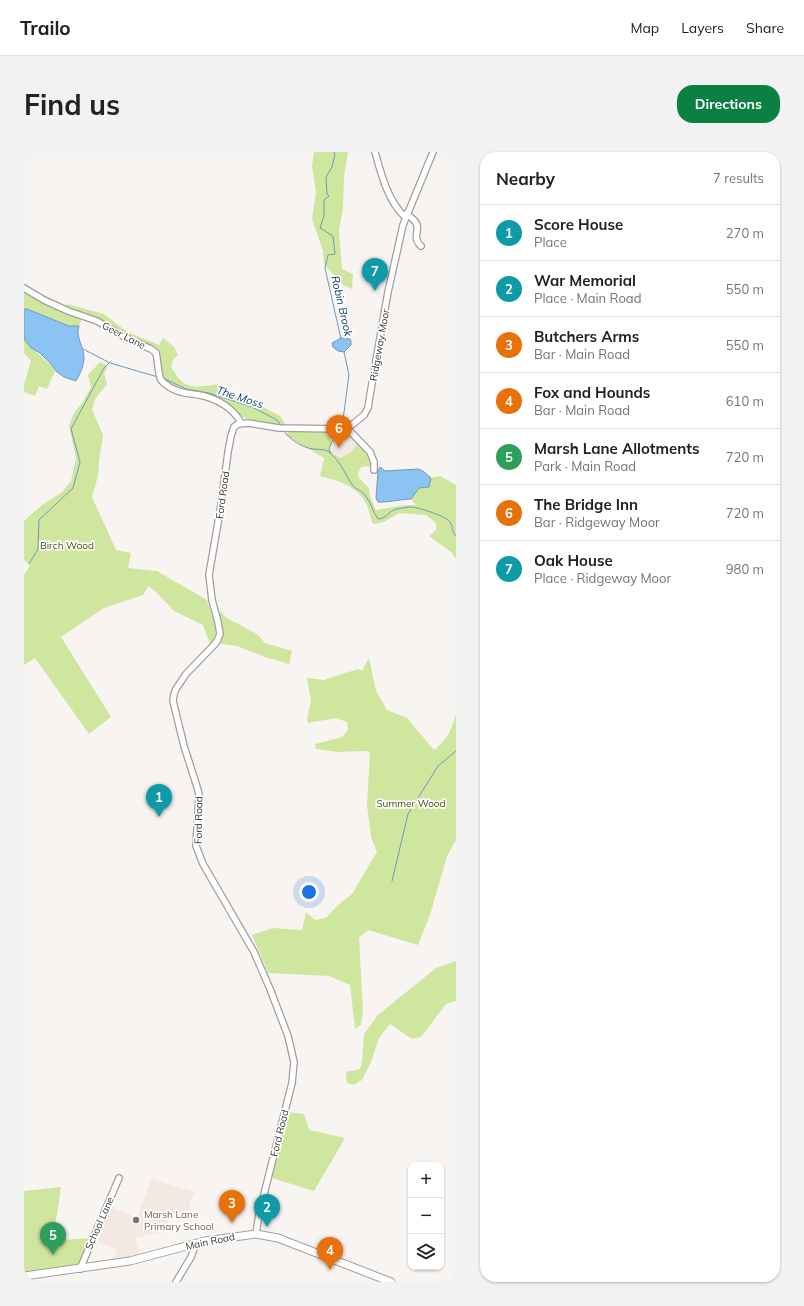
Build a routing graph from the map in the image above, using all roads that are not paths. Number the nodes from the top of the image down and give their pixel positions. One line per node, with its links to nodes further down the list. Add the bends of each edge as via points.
1 (375, 152): 3 (street, via 392,199 400,212)
2 (432, 152): 3 (street, Ridgeway Moor)
3 (406, 215): 4 (street, via 418,224 417,239); 7 (street, Ridgeway Moor, via 388,292 368,408 361,418)
4 (421, 246)
5 (24, 288): 6 (street, Geer Lane, via 44,300 97,321 151,349 156,353 160,379 164,383 185,394 204,396 219,402 232,411)
6 (241, 423): 7 (street, via 279,428); 10 (street, Ford Road, via 234,428 231,436 209,574 220,634 214,645 186,674 176,689 173,701 198,790 198,852 259,964 288,1036 294,1062 292,1083)
7 (342, 429): 8 (street, via 370,452)
8 (374, 470)
9 (119, 1178): 12 (street, School Lane)
10 (256, 1234): 11 (main road, Main Road); 15 (main road, Main Road, via 278,1238)
11 (196, 1243): 12 (main road, Main Road, via 145,1258); 14 (street)
12 (80, 1268): 13 (main road, Main Road)
13 (24, 1276)
14 (176, 1282)
15 (391, 1282)

